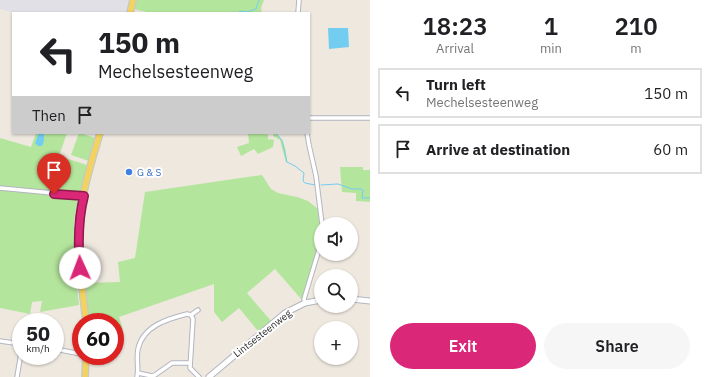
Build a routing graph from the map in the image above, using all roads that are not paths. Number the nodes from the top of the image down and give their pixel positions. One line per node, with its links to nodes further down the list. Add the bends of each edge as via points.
1 (130, 0): 4 (main road)
2 (134, 0): 5 (main road)
3 (298, 0): 6 (street)
4 (127, 12)
5 (130, 12)
6 (298, 12)
7 (310, 118): 8 (street)
8 (370, 118)
9 (100, 134): 12 (main road)
10 (307, 134): 13 (street)
11 (0, 188): 12 (street)
12 (84, 196): 20 (main road, via 79,248)
13 (321, 217)
14 (316, 261): 18 (street)
15 (358, 300): 17 (street)
16 (314, 301): 18 (street, Lintsesteenweg)
17 (370, 301)
18 (305, 303): 31 (street, Lintsesteenweg, via 285,314)
19 (198, 310): 21 (street)
20 (85, 313)
21 (191, 315): 24 (street, via 193,319); 27 (street, via 182,315 148,330 138,349)
22 (0, 341): 23 (street)
23 (12, 343)
24 (190, 363): 27 (street, via 172,363 152,376); 30 (street, via 190,368)
25 (19, 365): 28 (street)
26 (86, 365): 29 (main road)
27 (137, 375)
28 (17, 377)
29 (85, 377)
30 (199, 377)
31 (209, 377)

